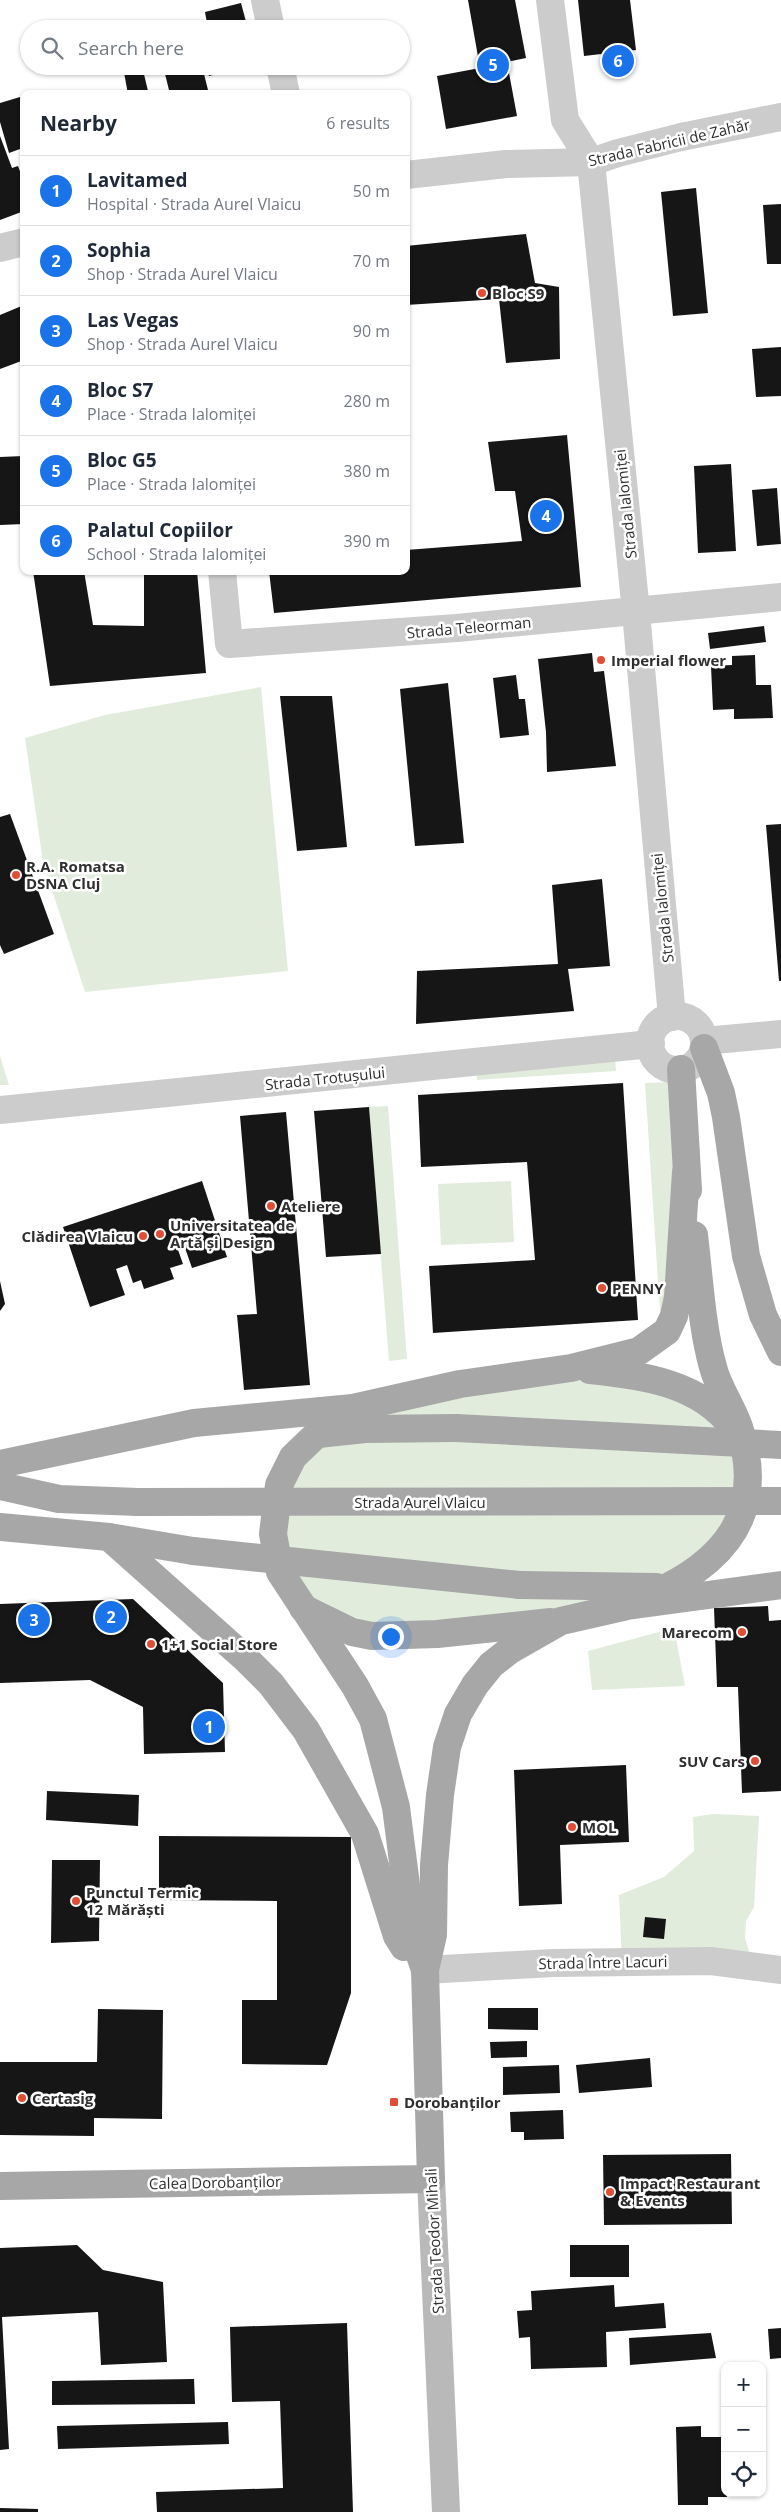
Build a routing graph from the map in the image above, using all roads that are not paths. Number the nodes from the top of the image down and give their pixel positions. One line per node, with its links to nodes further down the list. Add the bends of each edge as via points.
1 (265, 0): 3 (street)
2 (550, 0): 7 (street, Strada Ialomiței, via 565,120)
3 (269, 20)
4 (282, 75): 5 (street)
5 (285, 90)
6 (781, 117): 7 (street, Strada Fabricii de Zahăr, via 672,139)
7 (591, 162): 8 (street, Strada Fabricii de Zahăr, via 506,164); 13 (street, Strada Ialomiței)
8 (410, 175)
9 (20, 243): 10 (street)
10 (0, 248)
11 (222, 575): 13 (street, Strada Teleorman, via 229,644)
12 (781, 597): 13 (street, Strada Teleorman)
13 (636, 612): 14 (street, Strada Ialomiței)
14 (672, 1017): 16 (street, via 654,1029); 17 (street, via 680,1016 699,1027)
15 (781, 1034): 17 (street)
16 (651, 1044): 18 (street, via 660,1063); 19 (street, Strada Trotușului)
17 (704, 1044): 18 (street, via 696,1062); 21 (main road, via 726,1117 746,1256 763,1315)
18 (681, 1069): 20 (main road)
19 (0, 1110)
20 (686, 1172): 22 (main road, via 678,1297 667,1331 639,1351); 27 (main road, via 713,1368 738,1425)
21 (781, 1352)
22 (571, 1368): 23 (main road, via 460,1384); 27 (main road, via 655,1379 702,1399 723,1413 738,1435)
23 (353, 1408): 24 (main road); 26 (main road, via 194,1423)
24 (317, 1434): 25 (main road, bridge, via 365,1429 456,1428); 36 (main road, via 293,1457 279,1484 273,1534 280,1572)
25 (781, 1445)
26 (0, 1464)
27 (748, 1467): 35 (main road, via 742,1510 734,1530 721,1549 698,1570)
28 (0, 1486): 29 (main road, Strada Aurel Vlaicu)
29 (59, 1499): 30 (main road, Strada Aurel Vlaicu, bridge, via 138,1502); 31 (main road, Strada Aurel Vlaicu)
30 (781, 1501)
31 (0, 1512)
32 (0, 1527): 33 (main road)
33 (110, 1537): 35 (main road, bridge, via 193,1551 520,1585); 40 (main road, via 246,1659 271,1684 306,1730 365,1834 397,1936)
34 (781, 1585): 37 (main road)
35 (670, 1587): 37 (main road)
36 (300, 1606): 38 (main road, via 343,1628 372,1636 437,1634); 40 (main road, via 356,1686 373,1719 396,1807 412,1932)
37 (627, 1606): 38 (main road)
38 (562, 1621): 40 (main road, via 491,1664 458,1714 447,1747 440,1795 433,1935)
39 (781, 1970): 40 (street, Strada Între Lacuri, via 711,1961 660,1961 525,1964)
40 (426, 1976): 41 (main road, Strada Teodor Mihali)
41 (431, 2178): 42 (main road, Calea Dorobanților); 43 (main road, Strada Teodor Mihali)
42 (0, 2186)
43 (446, 2512)

